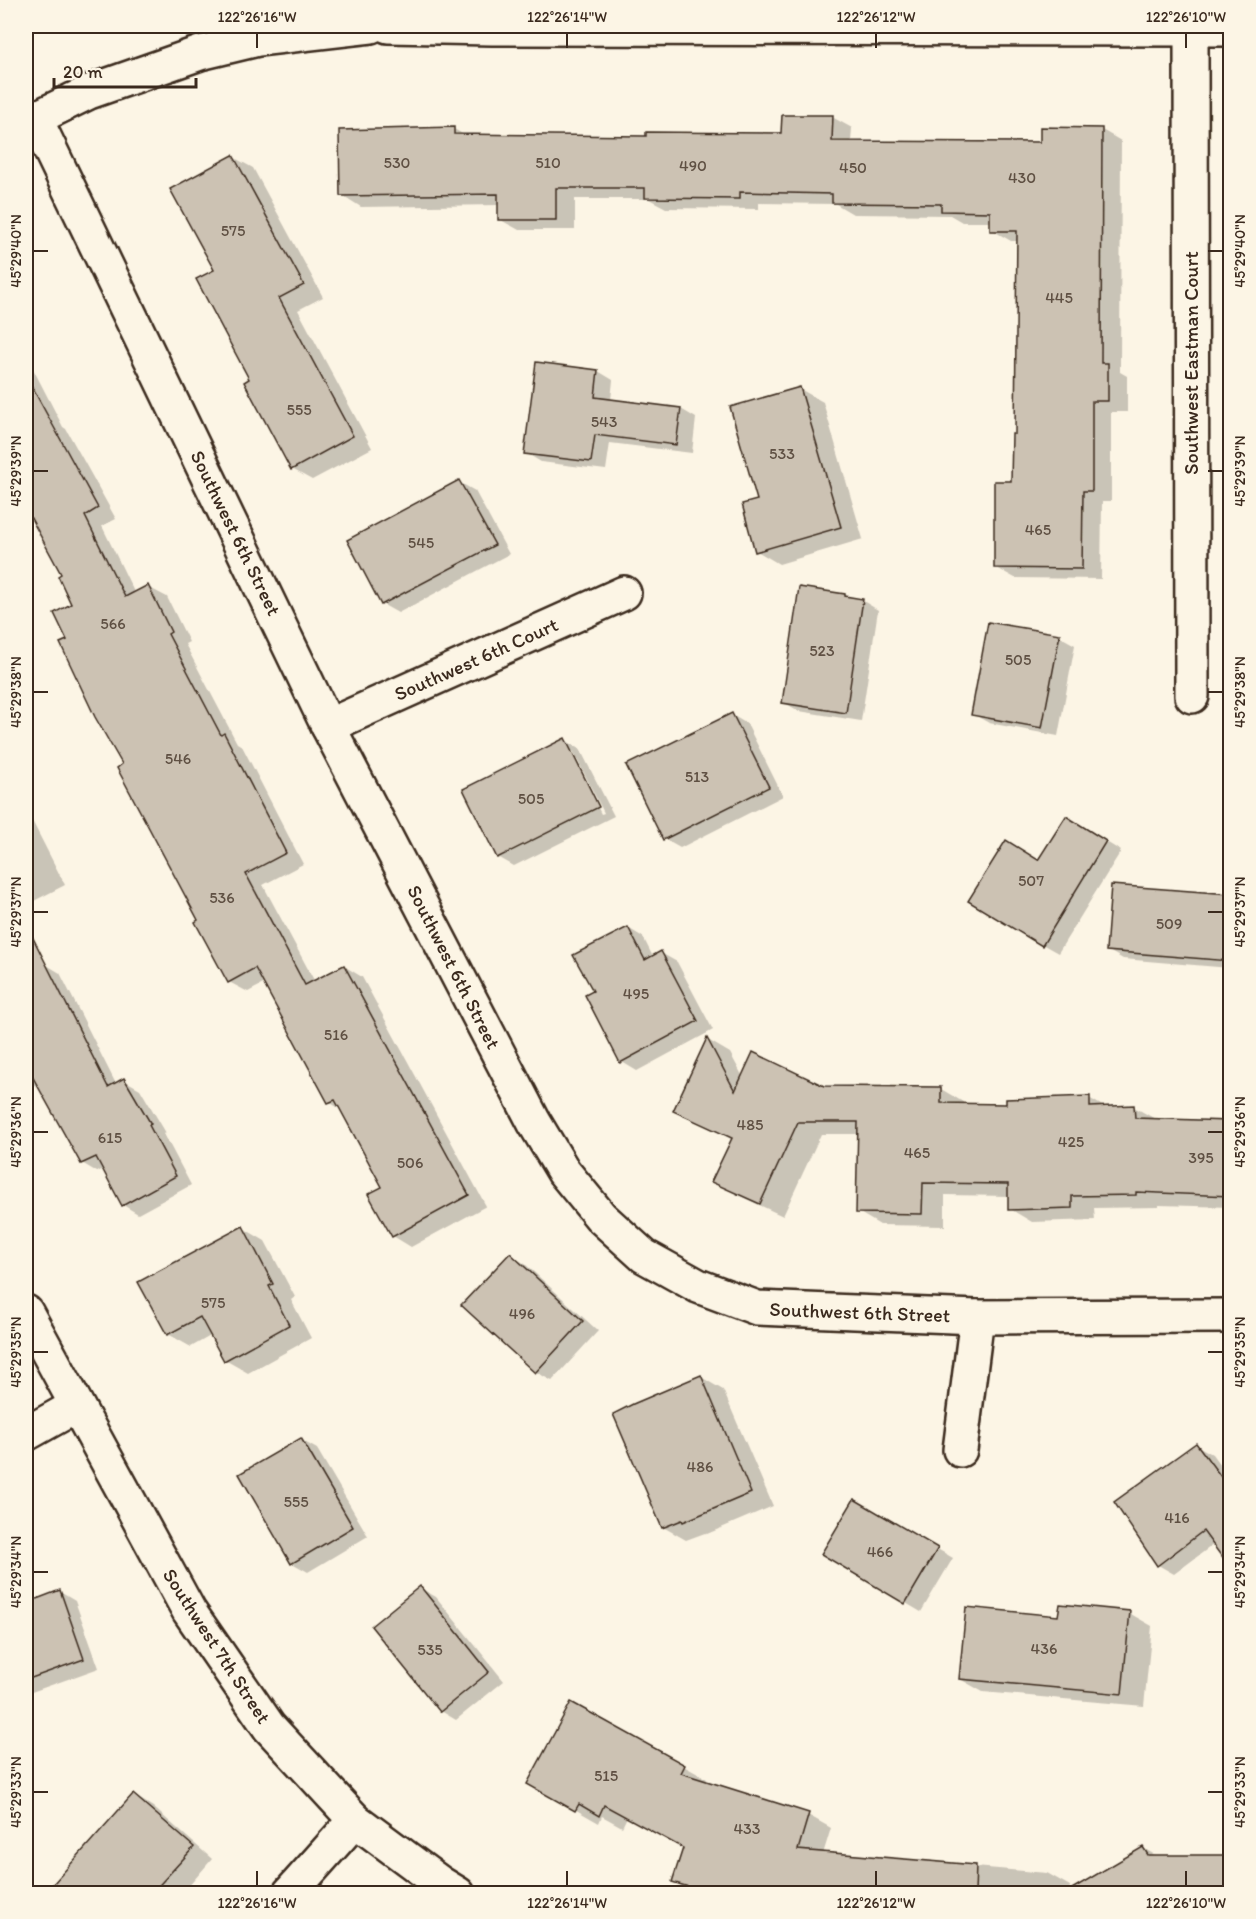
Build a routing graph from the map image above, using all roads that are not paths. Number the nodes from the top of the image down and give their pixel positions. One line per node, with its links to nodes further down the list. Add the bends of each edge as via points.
1 (371, 26): 5 (street, via 258,39 200,53 89,93)
2 (388, 26): 4 (street)
3 (1230, 29): 4 (street)
4 (1191, 30): 7 (street, Southwest Eastman Court)
5 (30, 121): 8 (street, Southwest 6th Street)
6 (624, 593): 8 (street, Southwest 6th Court)
7 (1192, 696)
8 (328, 726): 11 (street, Southwest 6th Street, via 534,1122 564,1172 601,1217 644,1256 699,1286 757,1308)
9 (26, 1312): 12 (street, Southwest 7th Street)
10 (1230, 1316): 11 (street, Southwest 6th Street)
11 (977, 1317): 14 (street)
12 (75, 1406): 13 (street); 15 (street, Southwest 7th Street, via 189,1611 269,1727)
13 (26, 1434)
14 (960, 1450)
15 (355, 1820): 16 (street); 17 (street, Southwest 7th Street)
16 (289, 1893)
17 (458, 1893)

